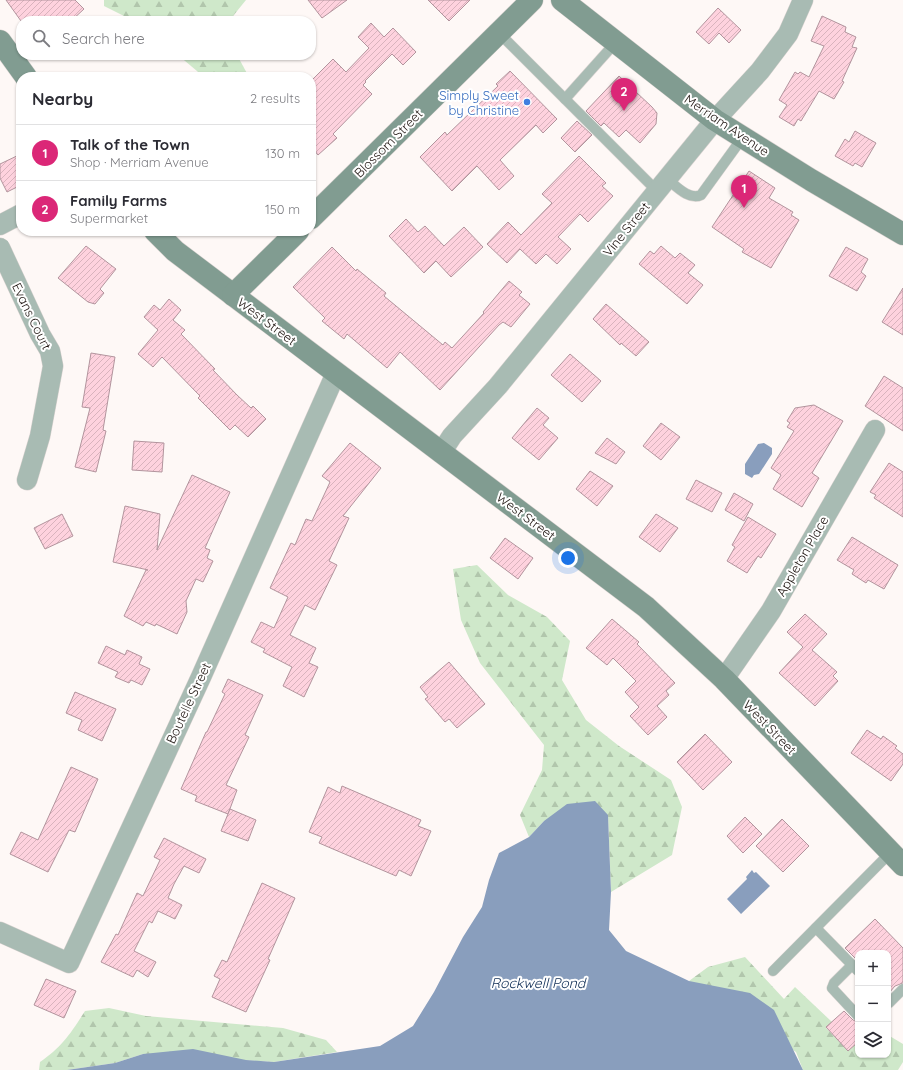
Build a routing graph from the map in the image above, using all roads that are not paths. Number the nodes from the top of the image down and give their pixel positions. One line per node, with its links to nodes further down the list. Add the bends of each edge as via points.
1 (532, 0): 4 (main road, Blossom Street)
2 (562, 0): 6 (main road, Merriam Avenue)
3 (803, 0): 9 (street, Vine Street, via 788,34 760,71)
4 (499, 33): 8 (lane); 12 (main road, Blossom Street)
5 (0, 41): 7 (main road)
6 (616, 42): 8 (lane); 9 (main road, Merriam Avenue)
7 (22, 72)
8 (565, 99): 11 (lane)
9 (715, 120): 10 (main road, Merriam Avenue); 11 (street, Vine Street)
10 (742, 137): 11 (lane, via 698,197); 15 (main road, Merriam Avenue)
11 (662, 185): 22 (street, Vine Street, via 501,382 452,436)
12 (316, 213)
13 (16, 217): 14 (street)
14 (0, 225)
15 (903, 234)
16 (160, 236): 19 (main road, West Street, via 175,251)
17 (293, 236): 19 (main road)
18 (0, 248): 23 (street, Evans Court, via 50,351 53,366 40,436)
19 (233, 295): 20 (main road, West Street)
20 (336, 373): 22 (main road, West Street); 27 (street, Boutelle Street, via 201,677 69,963)
21 (875, 430): 24 (street, Appleton Place, via 771,611)
22 (441, 453): 24 (main road, West Street, via 617,584 682,639)
23 (27, 480)
24 (724, 679): 25 (main road, West Street)
25 (899, 858): 26 (lane)
26 (816, 928): 28 (lane); 29 (lane)
27 (0, 932)
28 (855, 968): 32 (lane, via 834,983 832,988)
29 (773, 971)
30 (903, 989): 31 (lane)
31 (891, 1000)
32 (855, 1013)

